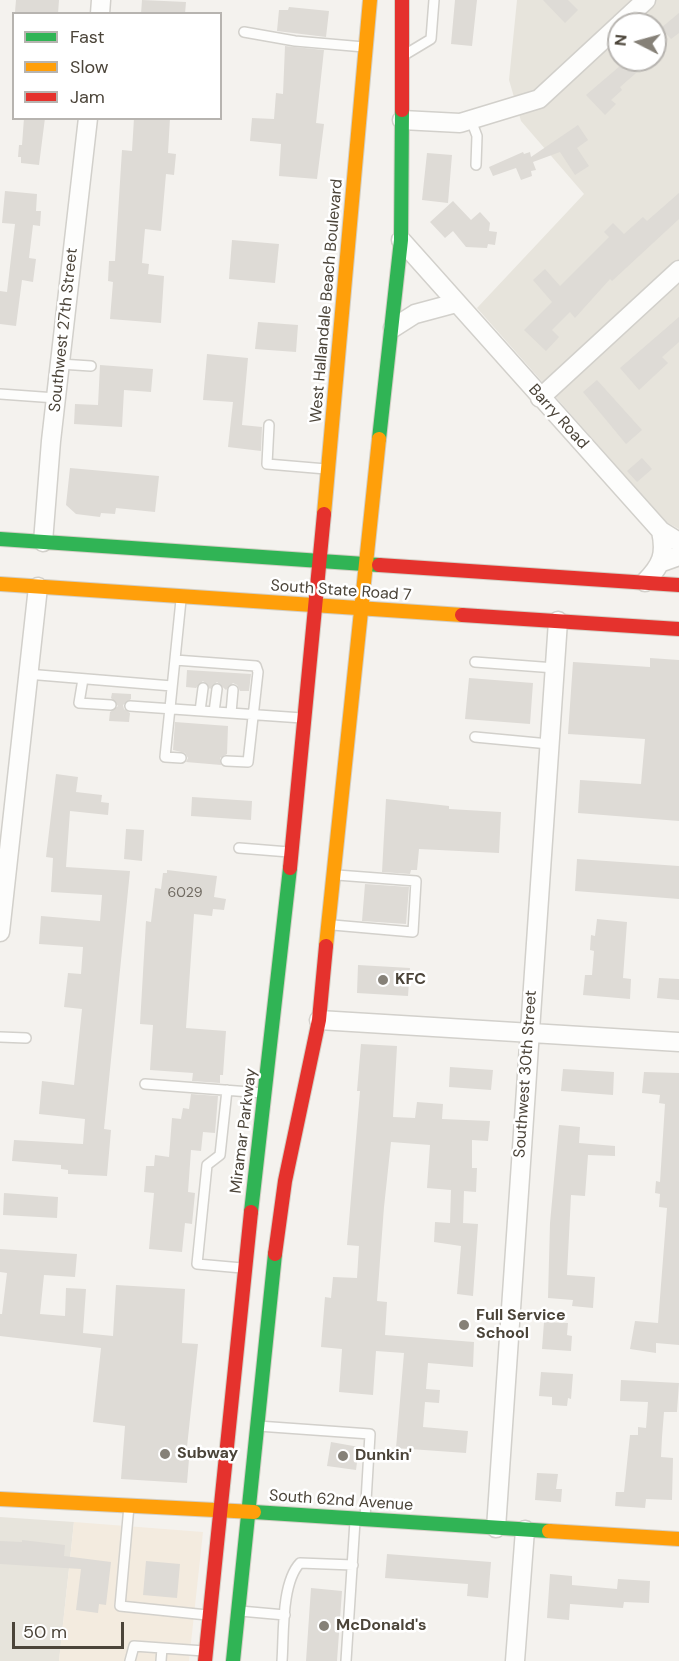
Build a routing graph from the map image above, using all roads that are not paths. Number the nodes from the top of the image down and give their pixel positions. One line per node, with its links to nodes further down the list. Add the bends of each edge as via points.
1 (370, 0): 8 (main road, West Hallandale Beach Boulevard)
2 (402, 0): 9 (main road)
3 (434, 0): 9 (lane, via 431,39)
4 (646, 0): 5 (street)
5 (634, 12)
6 (244, 32): 8 (lane)
7 (607, 37): 13 (street, via 539,99)
8 (366, 47): 25 (main road, West Hallandale Beach Boulevard)
9 (401, 57): 12 (main road)
10 (388, 102): 12 (main road, via 391,111)
11 (88, 120): 19 (street, Southwest 27th Street)
12 (402, 120): 13 (street); 15 (main road)
13 (471, 120): 14 (lane, via 477,135)
14 (476, 165)
15 (401, 240): 17 (street, Barry Road); 18 (main road)
16 (679, 270): 23 (street)
17 (456, 303): 18 (street, via 415,314); 23 (street, Barry Road)
18 (393, 328): 32 (main road)
19 (60, 364): 20 (lane); 22 (street, Southwest 27th Street)
20 (91, 366)
21 (0, 394): 22 (lane)
22 (56, 398): 28 (street, Southwest 27th Street)
23 (540, 398): 26 (street, Barry Road)
24 (269, 425): 25 (lane, via 267,464)
25 (328, 469): 31 (main road, West Hallandale Beach Boulevard)
26 (661, 531): 29 (street, Barry Road); 30 (street)
27 (0, 539): 28 (main road, South State Road 7)
28 (43, 542): 31 (main road, South State Road 7)
29 (679, 542)
30 (670, 559): 33 (street)
31 (320, 560): 32 (main road, South State Road 7); 38 (main road, West Hallandale Beach Boulevard)
32 (366, 562): 33 (main road, South State Road 7); 39 (main road)
33 (645, 582): 35 (main road, South State Road 7)
34 (0, 584): 36 (main road, South State Road 7)
35 (679, 585)
36 (38, 586): 37 (main road, South State Road 7); 45 (street)
37 (182, 597): 38 (main road, South State Road 7); 42 (lane)
38 (316, 605): 39 (main road, South State Road 7); 58 (main road, Miramar Parkway)
39 (361, 608): 40 (main road, South State Road 7); 65 (main road)
40 (558, 621): 41 (main road, South State Road 7); 44 (street, Southwest 30th Street)
41 (679, 629)
42 (175, 660): 47 (lane); 57 (lane, via 205,667 256,666)
43 (475, 662): 44 (lane)
44 (555, 668): 60 (street, Southwest 30th Street)
45 (27, 674): 46 (lane); 67 (street)
46 (83, 679): 47 (lane); 51 (lane, via 79,703)
47 (172, 686): 53 (lane)
48 (203, 688): 54 (lane)
49 (217, 689): 55 (lane)
50 (233, 690): 56 (lane)
51 (111, 705)
52 (130, 706): 53 (lane)
53 (171, 708): 54 (lane); 61 (lane, via 165,757)
54 (200, 711): 55 (lane)
55 (214, 712): 56 (lane)
56 (231, 713): 57 (lane)
57 (253, 715): 58 (lane); 62 (lane, via 248,762)
58 (304, 718): 64 (main road, Miramar Parkway)
59 (475, 737): 60 (lane)
60 (549, 744): 69 (street, Southwest 30th Street)
61 (181, 758)
62 (226, 761)
63 (238, 848): 64 (lane)
64 (291, 852): 75 (main road, Miramar Parkway)
65 (334, 875): 66 (main road); 66 (lane, via 416,881 413,932)
66 (329, 924): 68 (main road)
67 (0, 932)
68 (319, 1020): 69 (street); 77 (main road, via 285,1181)
69 (528, 1031): 72 (street); 83 (street, Southwest 30th Street)
70 (0, 1037): 71 (lane)
71 (26, 1038)
72 (679, 1042)
73 (145, 1084): 74 (lane)
74 (226, 1090): 75 (lane); 76 (lane, via 220,1155 207,1165 197,1264)
75 (265, 1093): 76 (main road, Miramar Parkway)
76 (245, 1268): 80 (main road, Miramar Parkway)
77 (256, 1425): 81 (main road); 82 (lane, via 370,1434)
78 (0, 1499): 79 (main road, South 62nd Avenue)
79 (129, 1506): 80 (main road, South 62nd Avenue); 88 (lane, via 120,1606)
80 (219, 1510): 81 (main road, South 62nd Avenue); 88 (main road, Miramar Parkway)
81 (247, 1512): 82 (main road, South 62nd Avenue); 87 (main road)
82 (360, 1519): 83 (main road, South 62nd Avenue); 86 (lane)
83 (496, 1528): 84 (main road, South 62nd Avenue)
84 (525, 1530): 85 (main road, South 62nd Avenue); 97 (street)
85 (679, 1539)
86 (353, 1565): 89 (lane, via 300,1563 293,1571); 96 (lane)
87 (238, 1611): 89 (lane); 94 (main road)
88 (209, 1615): 91 (main road, Miramar Parkway)
89 (285, 1615): 95 (lane)
90 (162, 1648): 91 (lane); 92 (lane, via 134,1646); 93 (lane)
91 (205, 1656)
92 (130, 1661)
93 (161, 1661)
94 (233, 1661)
95 (282, 1661)
96 (346, 1661)
97 (515, 1661)

